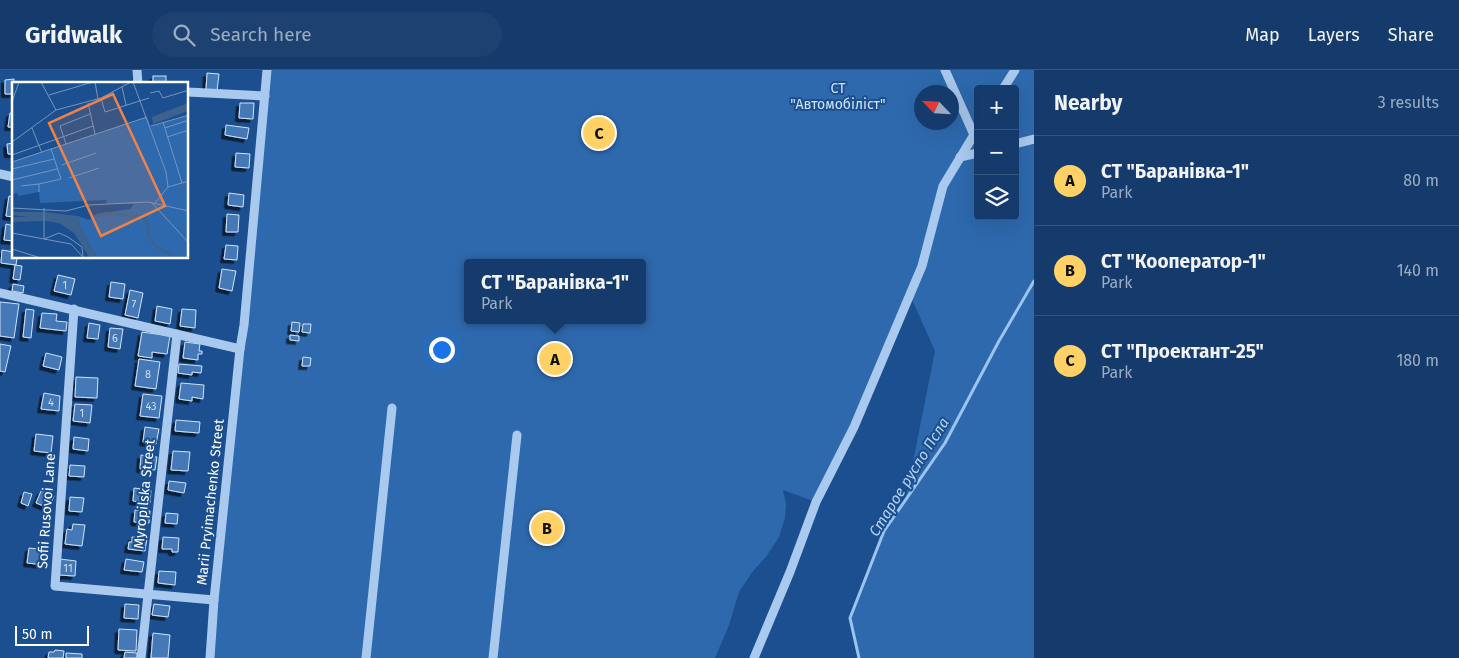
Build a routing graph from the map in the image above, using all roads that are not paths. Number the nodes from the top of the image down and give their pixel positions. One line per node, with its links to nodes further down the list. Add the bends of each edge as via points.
1 (267, 70): 6 (street, Marii Pryimachenko Street)
2 (945, 70): 7 (street)
3 (1015, 70): 4 (street)
4 (1006, 85)
5 (189, 92): 6 (street)
6 (265, 96): 16 (street, Marii Pryimachenko Street)
7 (975, 130)
8 (974, 135): 12 (street)
9 (1034, 139): 10 (street)
10 (1019, 143)
11 (974, 154): 12 (street)
12 (960, 157): 25 (street, via 943,186 922,266 854,427 816,502)
13 (0, 293): 14 (street)
14 (74, 310): 15 (street); 19 (street, Sofii Rusovoi Lane, via 55,586)
15 (177, 334): 16 (street); 19 (street, Myropilska Street)
16 (240, 349): 20 (street, Marii Pryimachenko Street)
17 (392, 408): 23 (street)
18 (517, 434): 24 (street)
19 (147, 593): 20 (street, Sofii Rusovoi Lane); 21 (street, Myropilska Street)
20 (214, 600): 22 (street, Marii Pryimachenko Street)
21 (141, 658)
22 (210, 658)
23 (366, 658)
24 (493, 658)
25 (754, 658)

